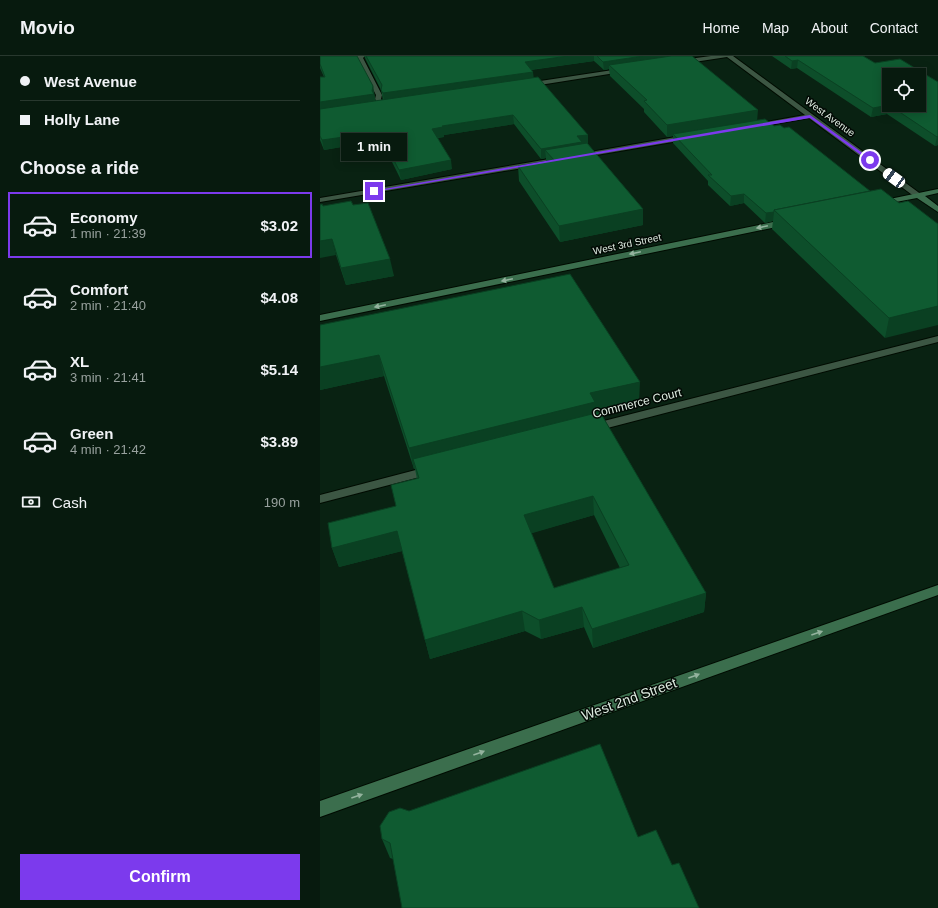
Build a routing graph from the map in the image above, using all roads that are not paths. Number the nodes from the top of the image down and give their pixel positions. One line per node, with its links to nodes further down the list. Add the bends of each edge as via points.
1 (362, 56): 8 (street, via 359,56)
2 (725, 56): 4 (street)
3 (729, 56): 10 (street, West Avenue)
4 (670, 64)
5 (631, 70): 6 (street)
6 (522, 85)
7 (390, 105): 8 (street)
8 (382, 106): 9 (street)
9 (374, 107)
10 (810, 116): 11 (street); 14 (street, West Avenue)
11 (744, 128)
12 (698, 135): 15 (street)
13 (938, 191): 14 (main road)
14 (918, 196): 16 (main road); 17 (main road, West Avenue)
15 (320, 200)
16 (869, 206)
17 (938, 210)
18 (794, 221): 19 (main road, West 3rd Street, one-way to 19)
19 (320, 318)
20 (938, 339): 21 (street, Commerce Court)
21 (579, 432)
22 (442, 467): 23 (street)
23 (320, 499)
24 (938, 590): 25 (main road, West 2nd Street, one-way to 24)
25 (320, 809)

